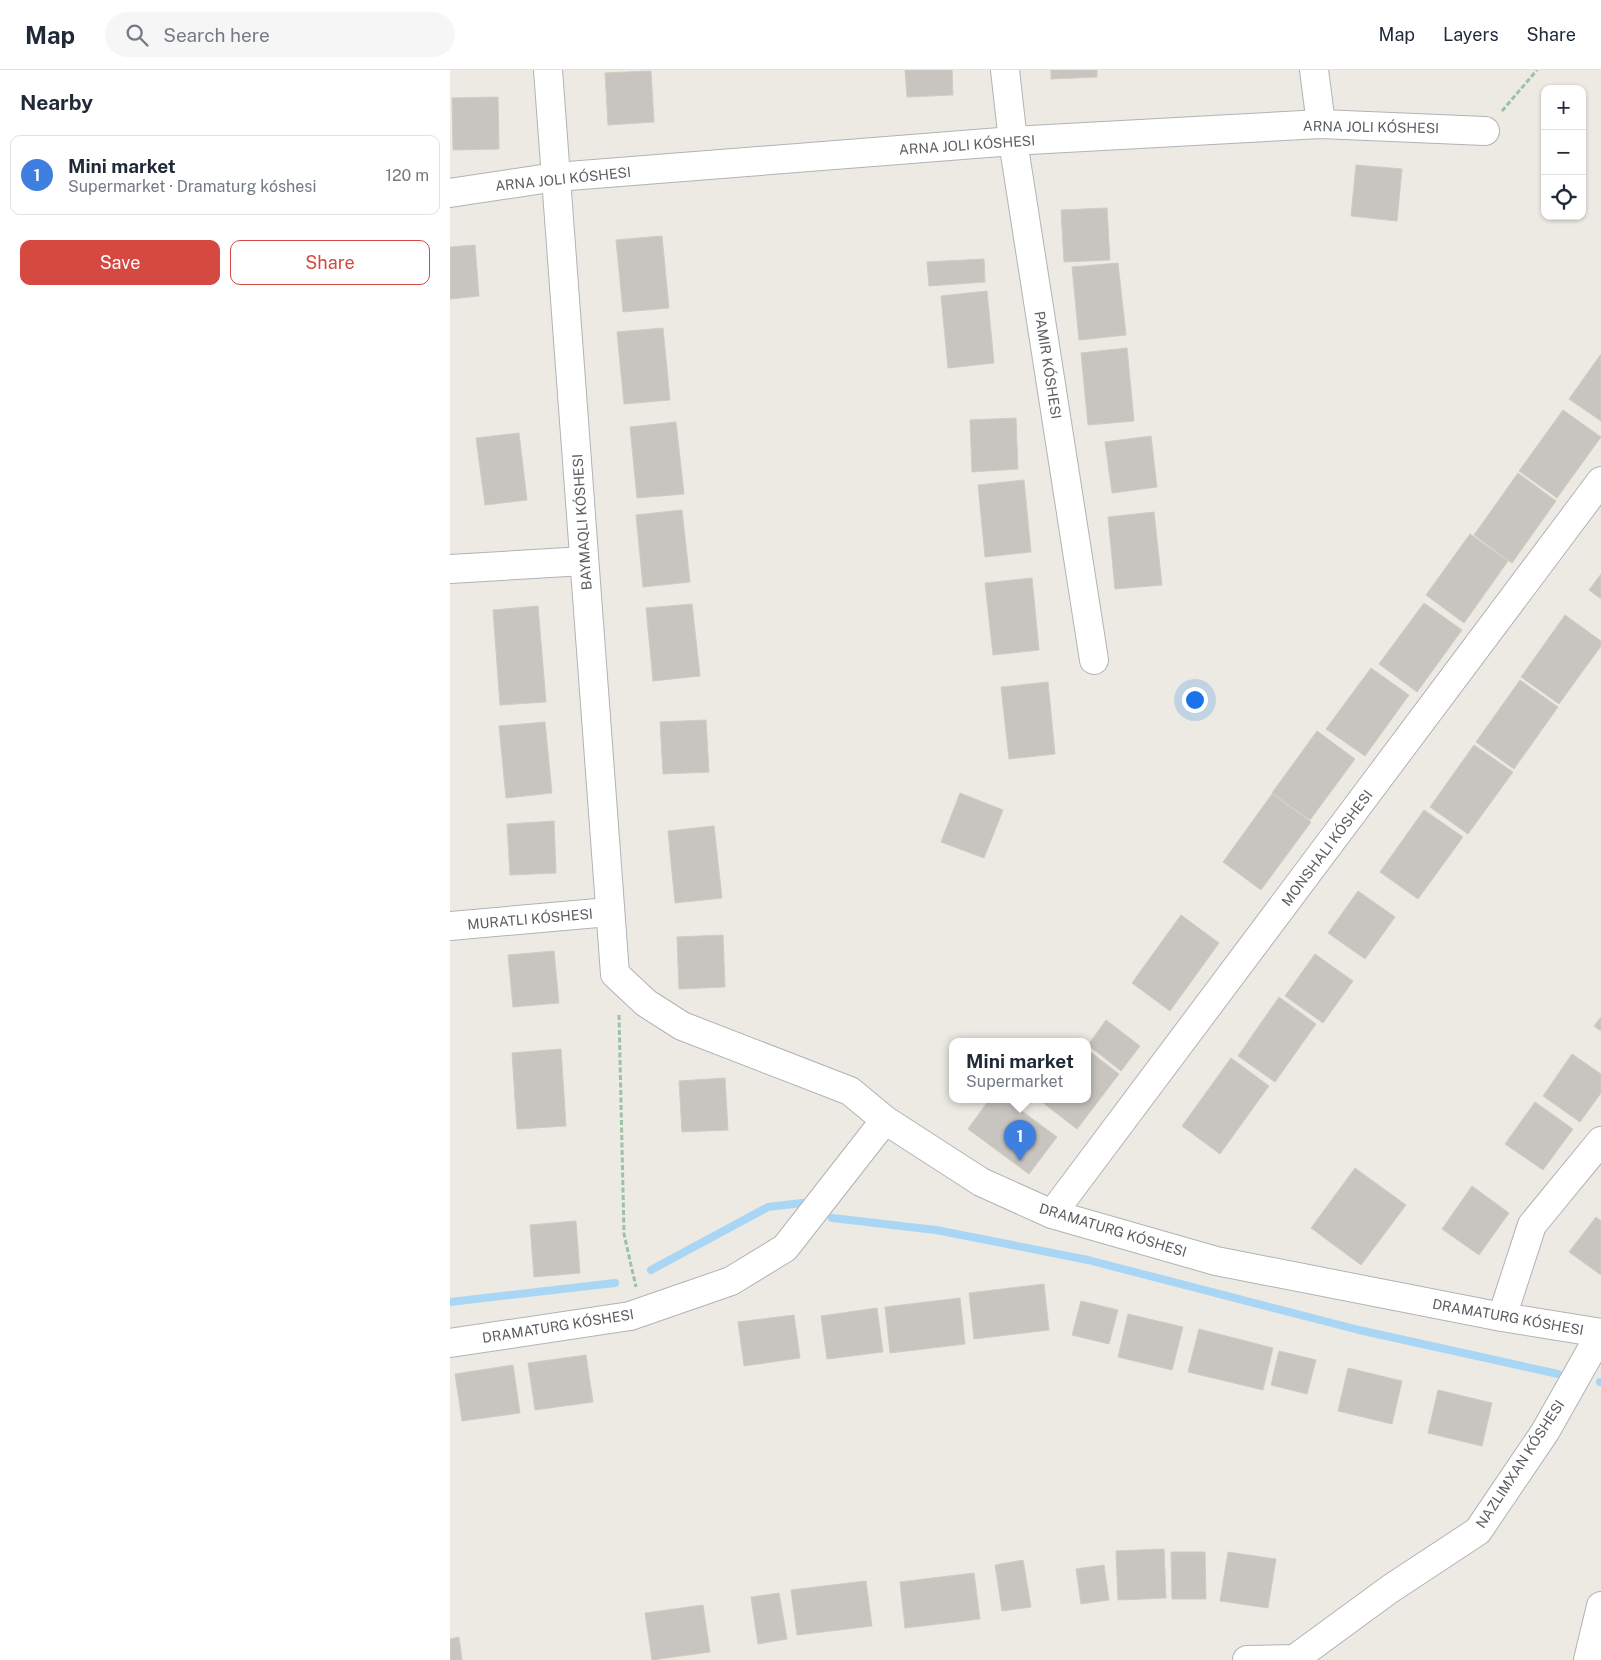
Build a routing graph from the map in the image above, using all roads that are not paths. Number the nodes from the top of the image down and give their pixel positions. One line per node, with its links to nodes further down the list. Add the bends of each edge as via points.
1 (548, 70): 7 (street)
2 (1005, 70): 6 (street, PAMIR KÓSHESI)
3 (1314, 70): 4 (street)
4 (1321, 124): 5 (street); 6 (street)
5 (1485, 131)
6 (1013, 141): 7 (street); 12 (street, PAMIR KÓSHESI)
7 (556, 177): 8 (street); 10 (street)
8 (450, 193)
9 (1601, 481): 17 (street)
10 (584, 560): 11 (street); 13 (street)
11 (450, 569)
12 (1094, 660)
13 (610, 912): 14 (street); 15 (street, via 615,974 646,1002 682,1026 850,1091)
14 (450, 926)
15 (885, 1120): 17 (street, DRAMATURG KÓSHESI, via 981,1182); 20 (street, DRAMATURG KÓSHESI, via 785,1248 731,1281 640,1312)
16 (1601, 1141): 18 (street, via 1532,1225)
17 (1052, 1214): 18 (street, DRAMATURG KÓSHESI, via 1216,1261)
18 (1502, 1318): 19 (street, DRAMATURG KÓSHESI)
19 (1601, 1333): 22 (street, via 1545,1432 1478,1531 1390,1589)
20 (450, 1343)
21 (1601, 1606): 24 (street)
22 (1294, 1659): 23 (street)
23 (1247, 1660)
24 (1588, 1660)

